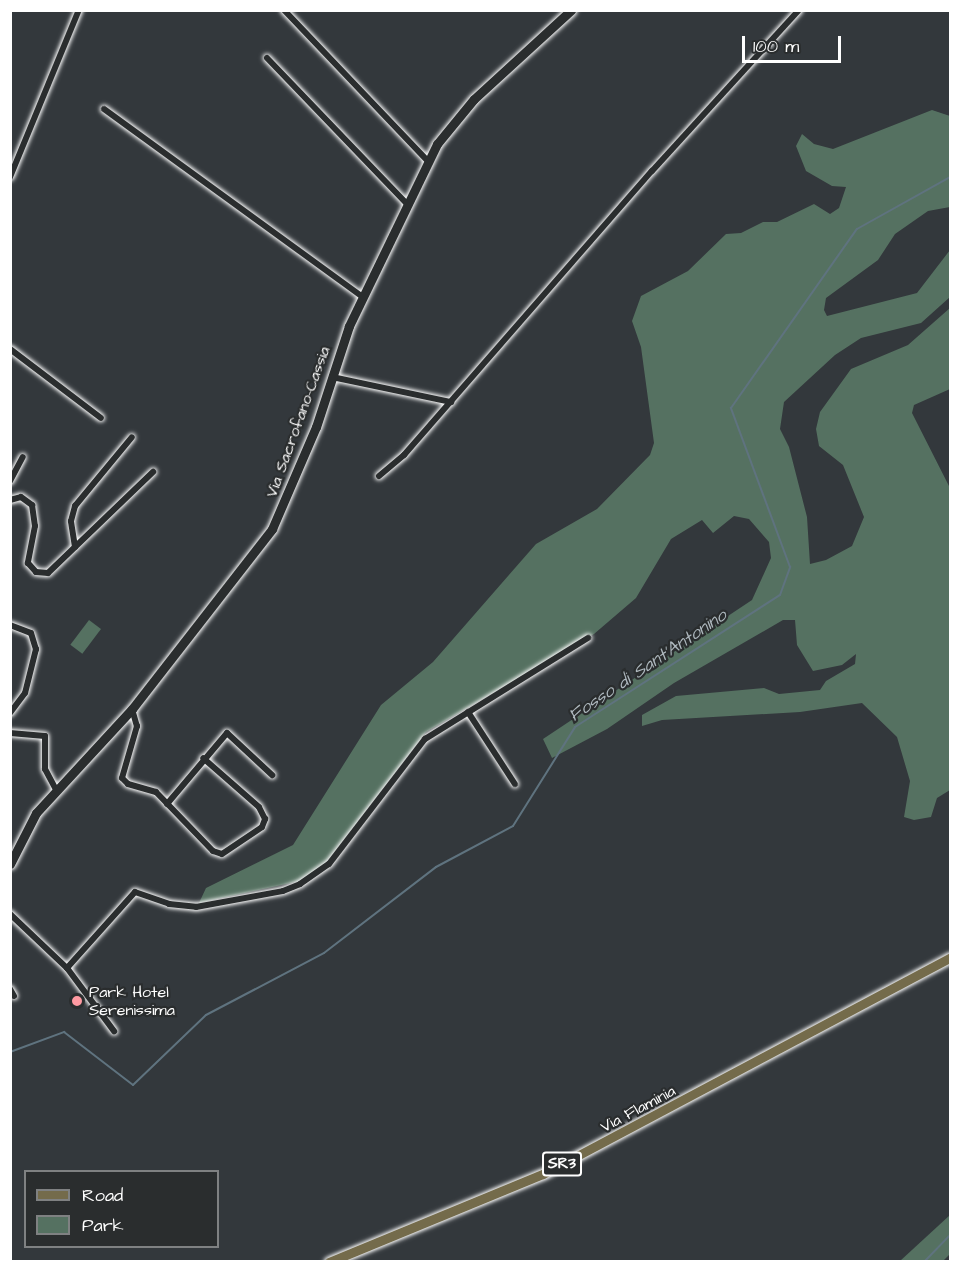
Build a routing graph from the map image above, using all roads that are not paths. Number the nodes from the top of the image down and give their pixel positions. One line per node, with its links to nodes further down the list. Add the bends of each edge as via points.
1 (79, 10): 8 (street)
2 (284, 10): 7 (street)
3 (799, 10): 13 (street, via 652,171)
4 (565, 13): 7 (street, Via Sacrofano-Cassia, via 474,99)
5 (267, 58): 9 (street)
6 (104, 109): 10 (street)
7 (428, 160): 9 (street, Via Sacrofano-Cassia)
8 (10, 177)
9 (407, 204): 10 (street, Via Sacrofano-Cassia)
10 (363, 297): 12 (street, Via Sacrofano-Cassia)
11 (10, 349): 14 (street)
12 (332, 376): 13 (street); 24 (street, Via Sacrofano-Cassia, via 289,497 272,529)
13 (451, 402): 18 (street, via 392,468)
14 (101, 418)
15 (132, 437): 21 (street, via 75,507 71,521)
16 (23, 456): 19 (street)
17 (153, 472): 21 (street)
18 (379, 476)
19 (10, 481)
20 (10, 500): 21 (street, via 23,498 34,510 28,560 33,570 42,574 54,570)
21 (75, 547)
22 (10, 625): 26 (street, via 32,633 36,649 25,693)
23 (588, 638): 25 (street)
24 (132, 709): 31 (street, Via Sacrofano-Cassia); 32 (street, via 137,726 122,778 128,784 150,788)
25 (468, 712): 30 (street); 36 (street, via 418,746 336,855 316,874 284,891 196,907 169,904 135,892)
26 (10, 713)
27 (10, 733): 31 (street, via 45,736 45,769)
28 (203, 758): 29 (street, via 230,732); 32 (street); 32 (street, via 259,807 265,819 262,827 228,853 218,853)
29 (272, 775)
30 (515, 784)
31 (56, 790): 33 (street, Via Sacrofano-Cassia, via 30,823)
32 (167, 804)
33 (10, 864)
34 (10, 915): 36 (street)
35 (951, 958): 38 (main road, Via Flaminia / SR3, via 543,1174)
36 (67, 968): 37 (street)
37 (114, 1031)
38 (329, 1262)

